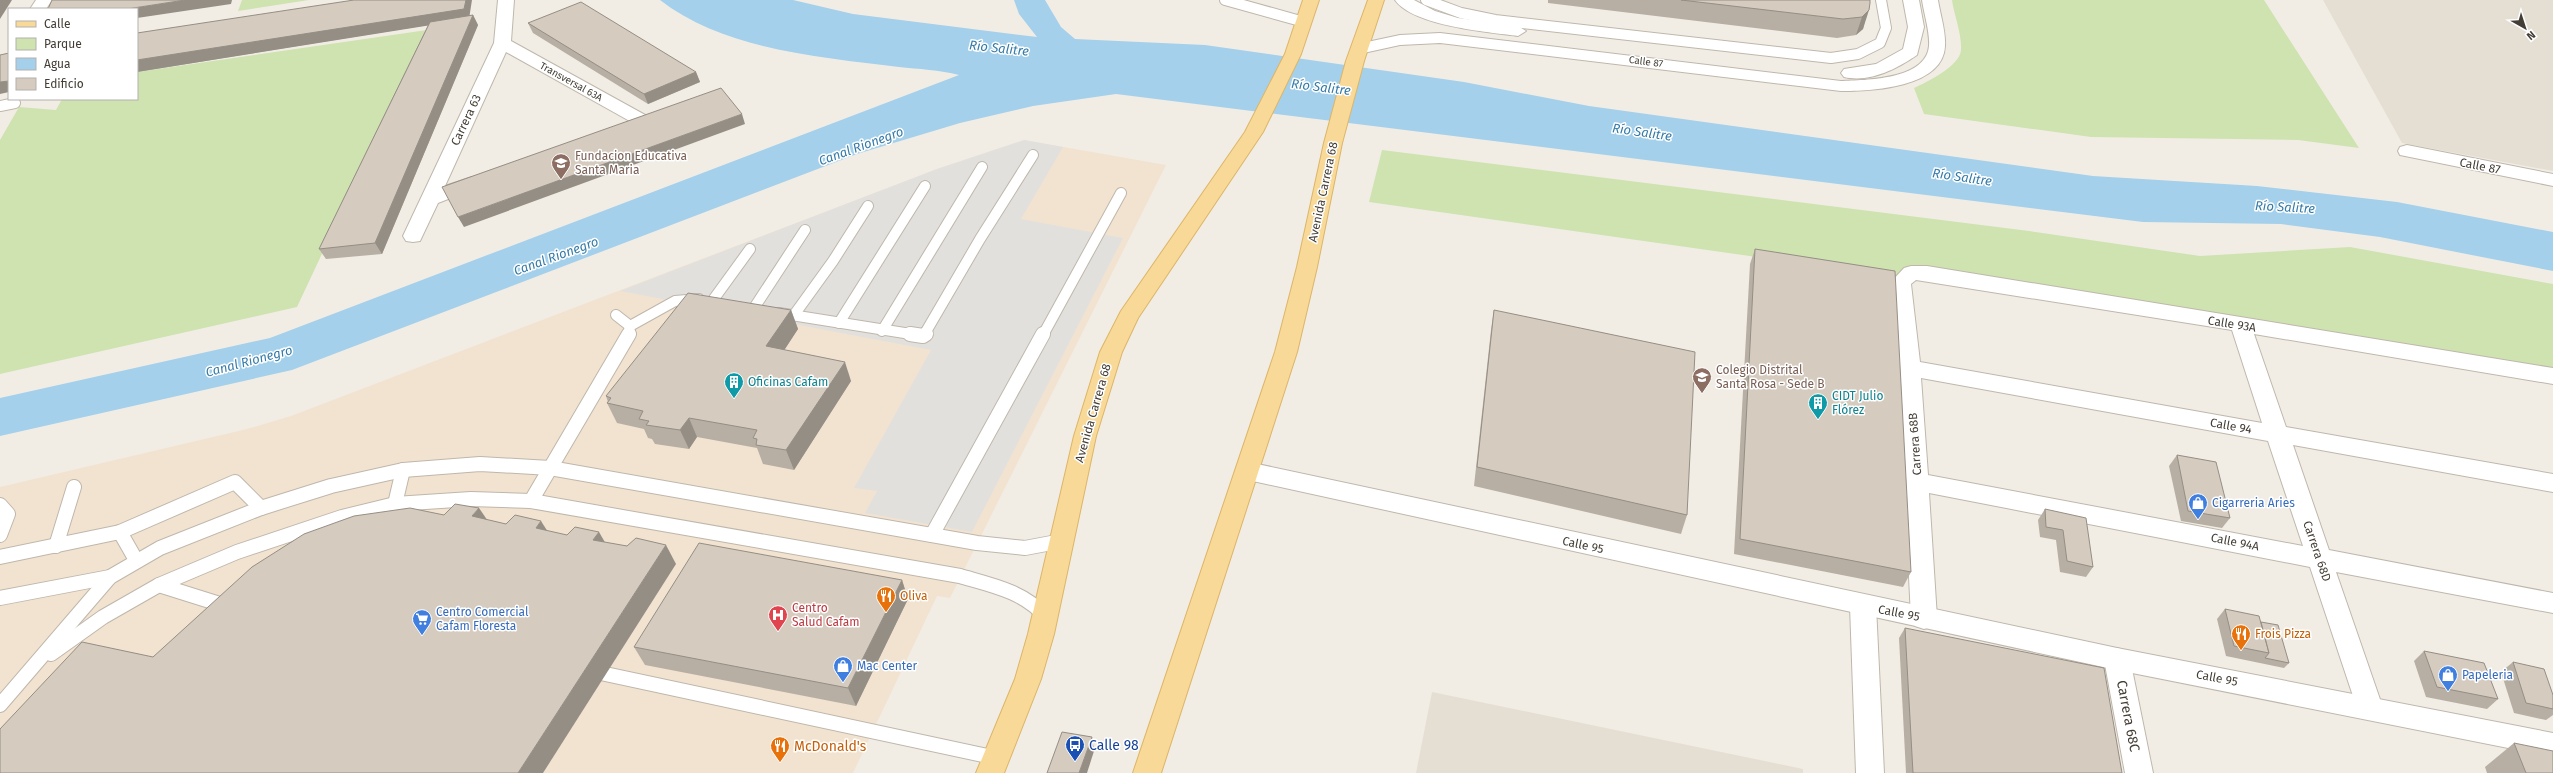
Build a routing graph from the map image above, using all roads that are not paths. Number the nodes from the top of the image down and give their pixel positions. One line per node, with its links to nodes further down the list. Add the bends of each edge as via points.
1 (506, 0): 11 (street, Carrera 63)
2 (1225, 0): 10 (lane)
3 (1311, 0): 10 (main road, Avenida Carrera 68)
4 (1376, 0): 12 (main road, Avenida Carrera 68)
5 (1403, 0): 8 (street, Calle 87, via 1433,15 1490,28 1836,73 1874,70 1896,63 1911,51 1916,36)
6 (1426, 0): 7 (lane, via 1461,13 1495,20 1831,58 1858,54 1880,43 1886,28)
7 (1881, 0)
8 (1911, 0)
9 (1930, 0): 12 (street, Calle 87, via 1937,53 1930,64 1900,80 1882,84 1841,86 1440,38 1400,40)
10 (1304, 22): 55 (main road, Avenida Carrera 68, via 1293,54 1254,132 1128,316 1111,352 1085,436)
11 (502, 43): 15 (street, Transversal 63A, via 648,117); 23 (street, Carrera 63)
12 (1357, 55): 44 (main road, Avenida Carrera 68, via 1333,143 1286,352)
13 (14, 103): 14 (lane)
14 (0, 106)
15 (619, 128)
16 (2407, 152): 20 (street, Calle 87)
17 (1033, 155): 38 (lane, via 980,239 928,332 923,336 914,336)
18 (982, 167): 38 (lane)
19 (488, 177): 23 (street)
20 (2553, 180)
21 (925, 186): 35 (lane)
22 (1121, 193): 54 (lane)
23 (430, 198): 26 (street, Carrera 63)
24 (868, 206): 34 (lane)
25 (805, 230): 32 (lane)
26 (413, 236)
27 (750, 249): 29 (lane)
28 (1911, 274): 37 (street, Calle 93A, via 1927,273); 39 (street, Carrera 68B, via 1901,282)
29 (713, 300): 30 (lane); 36 (lane, via 675,301)
30 (726, 303)
31 (740, 306): 32 (lane)
32 (754, 308): 34 (lane)
33 (616, 314): 36 (lane)
34 (794, 315): 35 (lane)
35 (839, 323): 38 (lane)
36 (630, 326): 42 (lane, via 629,334)
37 (2241, 326): 40 (street, Calle 93A); 41 (street, Carrera 68D)
38 (882, 331)
39 (1910, 368): 41 (street, Calle 94); 45 (street, Carrera 68B)
40 (2553, 376)
41 (2278, 435): 46 (street, Calle 94); 58 (street, Carrera 68D)
42 (550, 468): 43 (lane, via 480,464); 48 (lane); 54 (lane)
43 (403, 470): 49 (lane); 51 (lane, via 331,486)
44 (1248, 471): 64 (street, Calle 95); 75 (main road, Avenida Carrera 68)
45 (1917, 482): 58 (street, Calle 94A); 67 (street, Carrera 68B)
46 (2553, 483)
47 (74, 487): 56 (lane)
48 (531, 501): 49 (lane, via 471,499); 66 (lane, via 960,576 1014,593 1033,604)
49 (395, 504): 61 (lane, via 342,517 237,552)
50 (0, 505): 53 (lane, via 8,514)
51 (261, 508): 52 (lane, via 235,482); 59 (lane)
52 (120, 532): 56 (lane); 59 (lane)
53 (0, 535)
54 (932, 535): 55 (lane, via 1025,548)
55 (1062, 541): 66 (main road, Avenida Carrera 68)
56 (56, 546): 57 (lane)
57 (0, 557)
58 (2320, 558): 63 (street, Calle 94A); 72 (street, Carrera 68D)
59 (136, 560): 60 (lane)
60 (110, 577): 62 (lane); 70 (lane, via 86,602)
61 (159, 585): 65 (lane); 70 (lane, via 103,617)
62 (0, 598)
63 (2553, 603)
64 (1863, 606): 67 (street, Calle 95); 76 (street)
65 (242, 611)
66 (1046, 616): 74 (main road, Avenida Carrera 68, via 1028,679)
67 (1924, 618): 69 (street, Calle 95)
68 (605, 658): 74 (lane, via 591,676)
69 (2117, 660): 72 (street, Calle 95); 77 (street, Carrera 68C)
70 (40, 661): 71 (lane)
71 (0, 705)
72 (2370, 708): 73 (street, Calle 95)
73 (2553, 745)
74 (994, 765)
75 (1147, 773)
76 (1870, 773)
77 (2139, 773)

